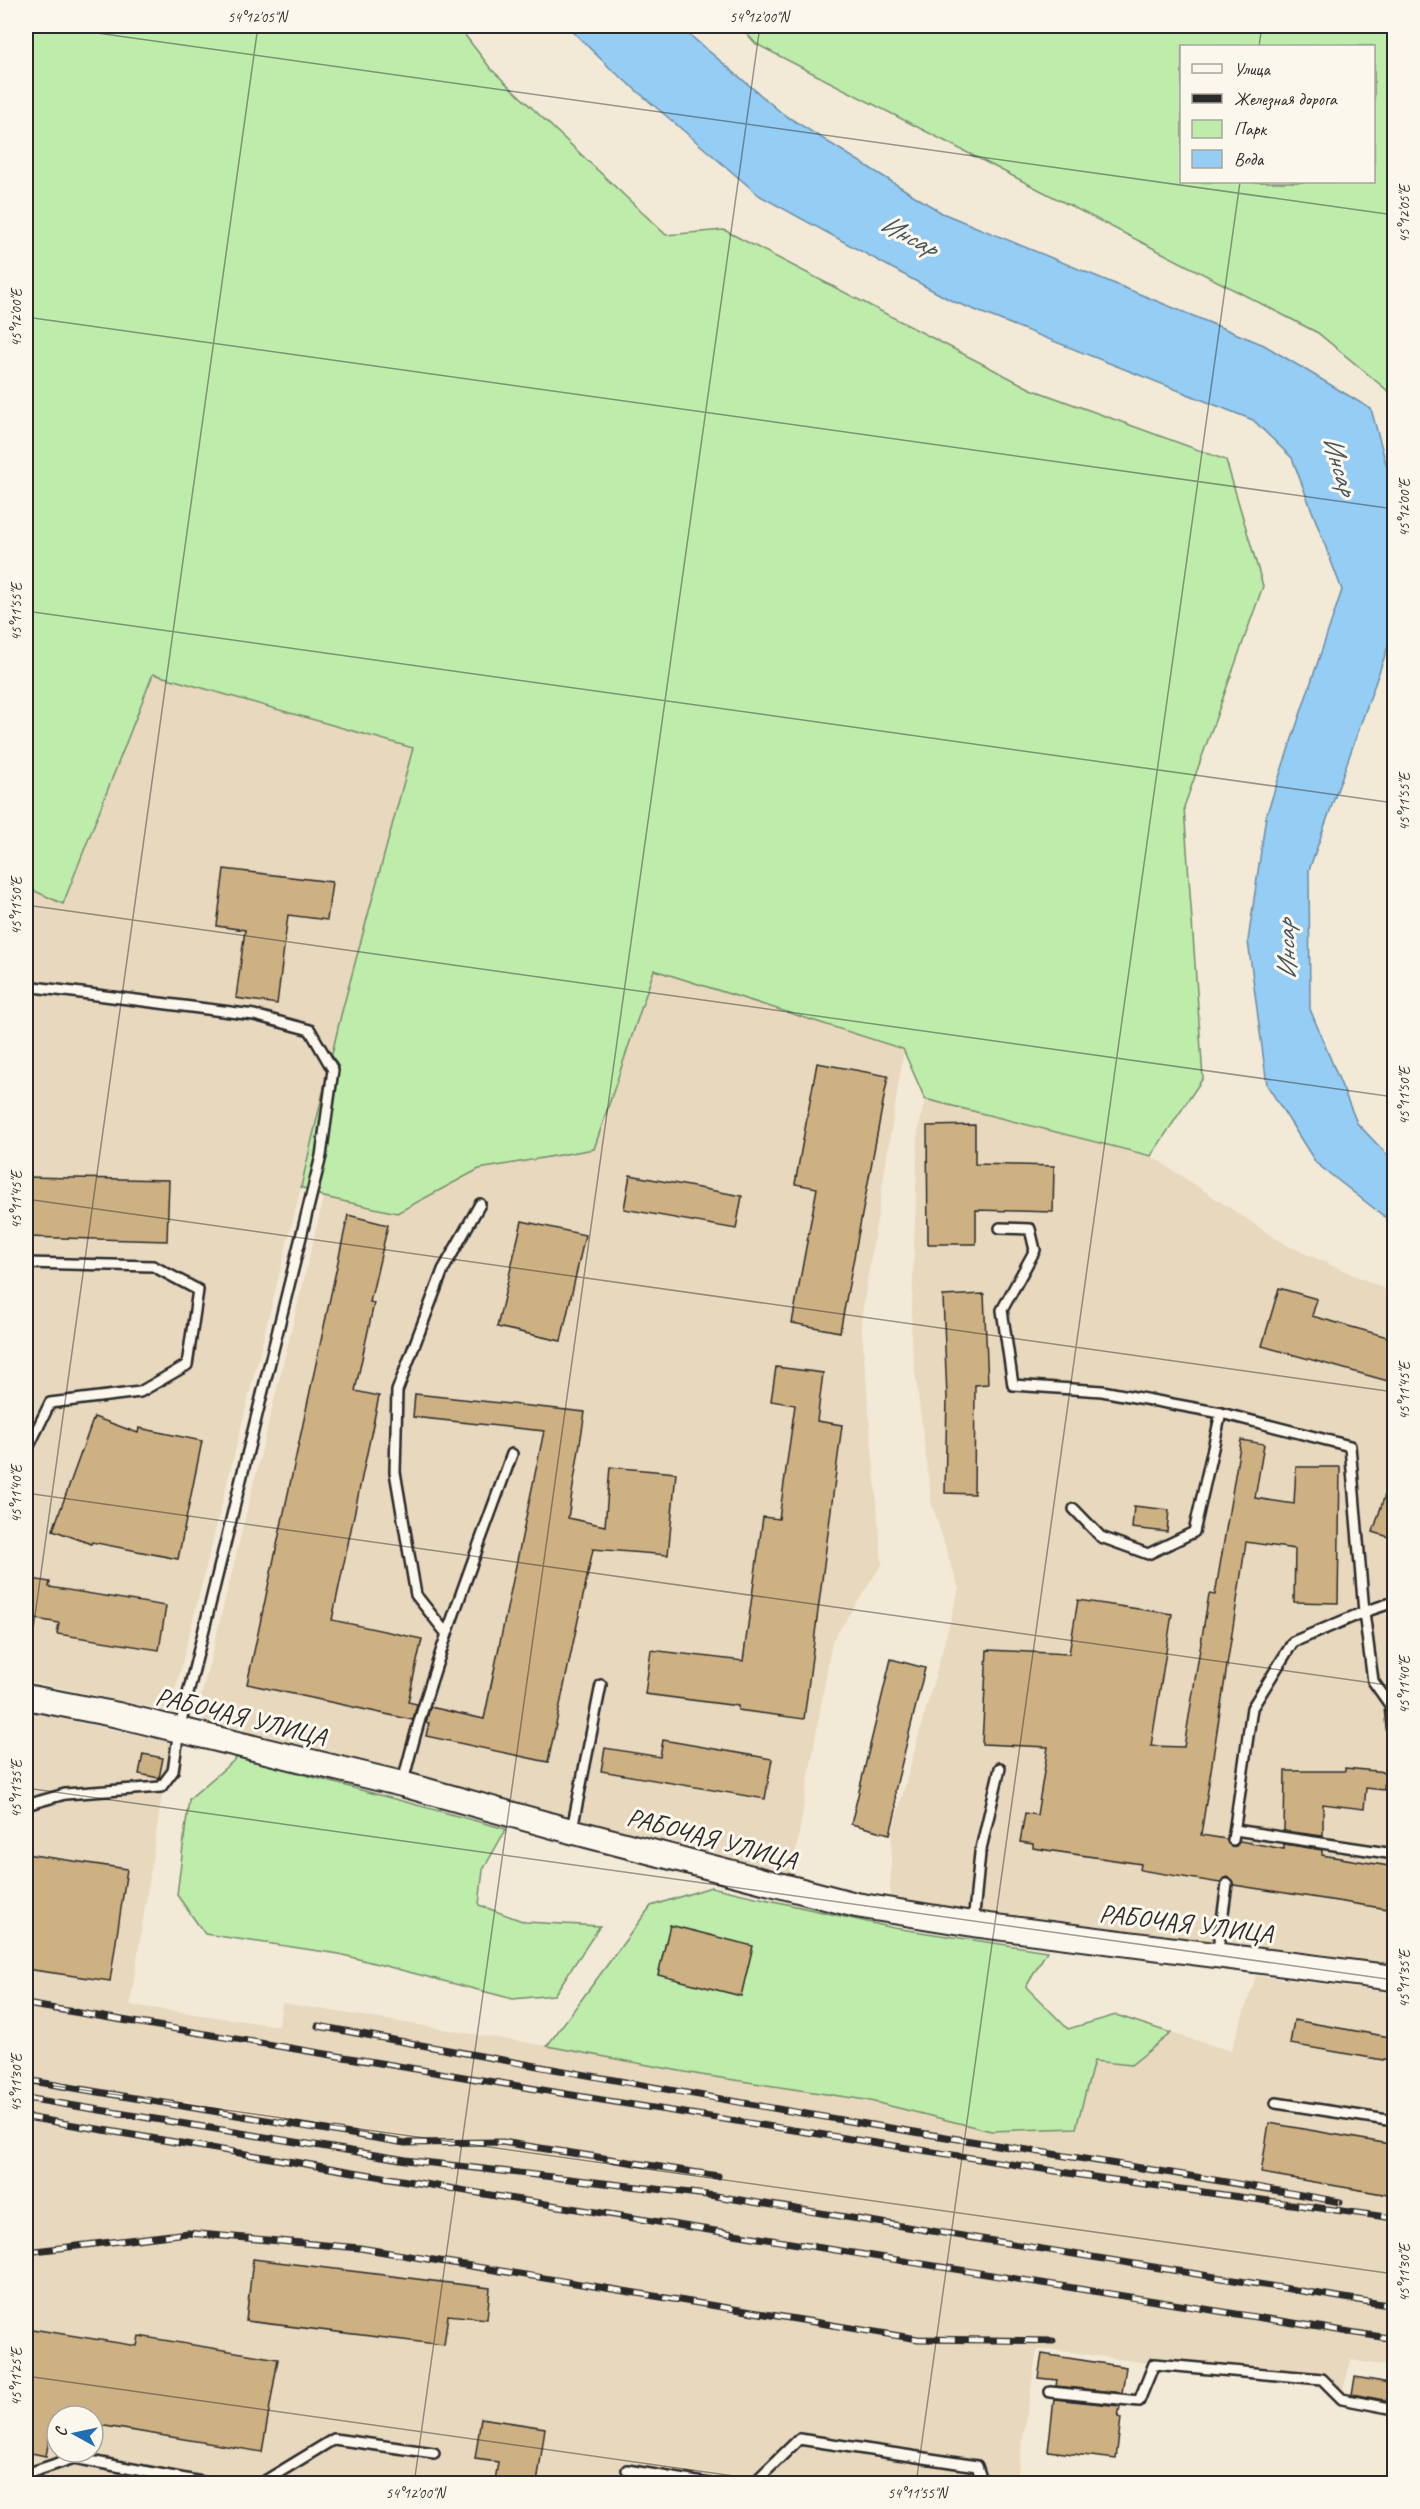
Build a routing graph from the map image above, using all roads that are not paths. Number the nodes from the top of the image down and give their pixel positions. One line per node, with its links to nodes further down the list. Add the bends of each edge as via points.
1 (26, 986): 14 (lane, via 265,1018 310,1030 333,1070 321,1156)
2 (480, 1204): 11 (lane, via 443,1270 397,1391 395,1472 416,1595)
3 (1000, 1228): 5 (lane, via 1030,1229 1035,1250 1002,1310 1013,1385 1102,1390)
4 (26, 1263): 6 (lane, via 153,1266 198,1290 188,1365 140,1392 50,1403)
5 (1221, 1413): 8 (lane, via 1194,1532 1148,1554 1101,1538); 10 (lane, via 1350,1446)
6 (26, 1452)
7 (513, 1454): 11 (lane)
8 (1074, 1509)
9 (1395, 1602): 10 (lane)
10 (1364, 1612): 15 (lane, via 1373,1681 1390,1706); 20 (lane, via 1293,1642 1252,1708 1234,1835)
11 (446, 1633): 17 (lane)
12 (601, 1685): 19 (lane)
13 (26, 1696): 14 (street, РАБОЧАЯ УЛИЦА)
14 (179, 1730): 17 (street, РАБОЧАЯ УЛИЦА); 18 (lane, via 173,1771 161,1787 65,1794)
15 (1395, 1744)
16 (1000, 1768): 22 (lane, via 980,1853)
17 (402, 1784): 19 (street, РАБОЧАЯ УЛИЦА)
18 (26, 1805)
19 (572, 1831): 22 (street, РАБОЧАЯ УЛИЦА, via 855,1905)
20 (1394, 1853)
21 (1227, 1884): 23 (lane)
22 (973, 1924): 23 (street, РАБОЧАЯ УЛИЦА)
23 (1217, 1956): 24 (street, РАБОЧАЯ УЛИЦА)
24 (1395, 1978)
25 (1276, 2103): 26 (lane)
26 (1395, 2121)
27 (1050, 2392): 28 (lane, via 1139,2401 1154,2364 1322,2379 1342,2399)
28 (1395, 2409)
29 (434, 2453): 33 (lane, via 334,2439)
30 (627, 2470): 34 (lane)
31 (26, 2474): 32 (lane, via 74,2458)
32 (212, 2484)
33 (260, 2484)
34 (709, 2484)
35 (753, 2484): 36 (lane, via 799,2439 977,2466)
36 (983, 2484)

